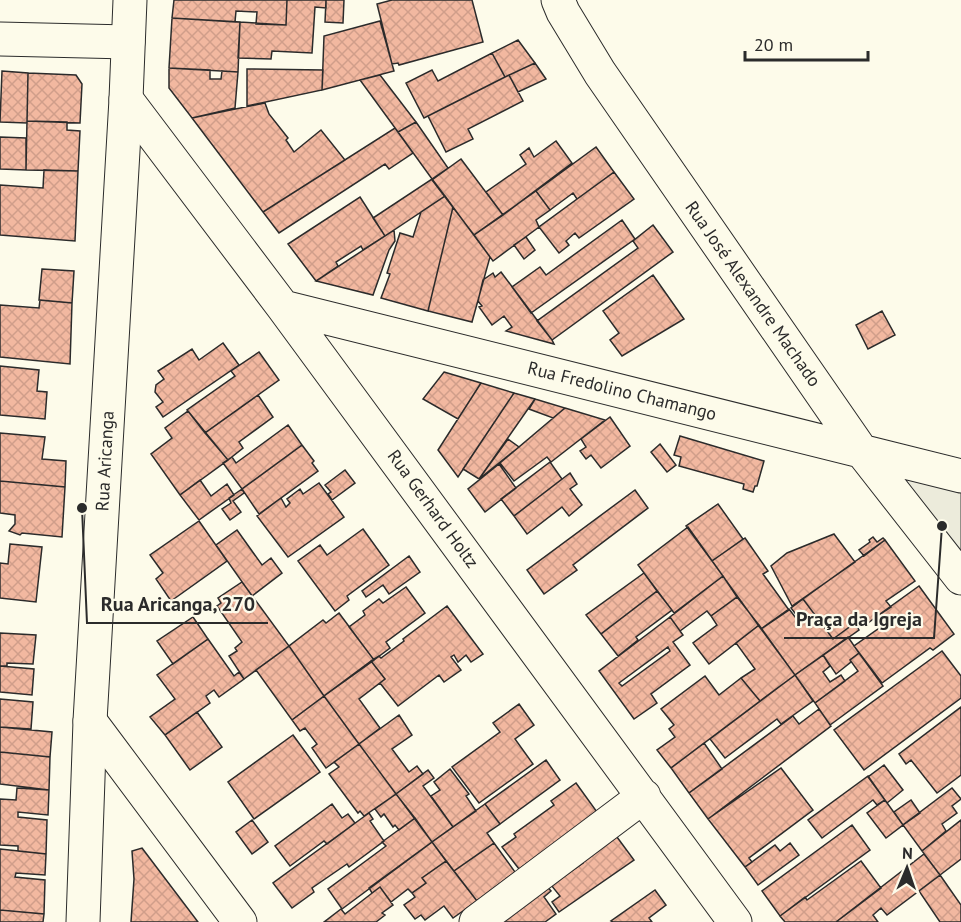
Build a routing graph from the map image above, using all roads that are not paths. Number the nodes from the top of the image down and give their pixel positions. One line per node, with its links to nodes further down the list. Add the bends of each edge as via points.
1 (130, 0): 4 (street, Rua Aricanga)
2 (558, 0): 7 (street, Rua José Alexandre Machado, via 600,73)
3 (0, 39): 4 (street)
4 (128, 42): 5 (street, Rua Aricanga)
5 (126, 99): 6 (street, Rua Gerhard Holtz); 10 (street, Rua Aricanga)
6 (284, 307): 7 (street, Rua Fredolino Chamango); 11 (street, Rua Gerhard Holtz)
7 (860, 449): 8 (street, Rua Fredolino Chamango); 9 (street, Rua José Alexandre Machado)
8 (961, 476)
9 (961, 578)
10 (90, 721): 12 (street, Rua Aricanga); 13 (street)
11 (644, 796): 14 (street); 15 (street, Rua Gerhard Holtz)
12 (83, 922)
13 (240, 922)
14 (476, 922)
15 (735, 922)

